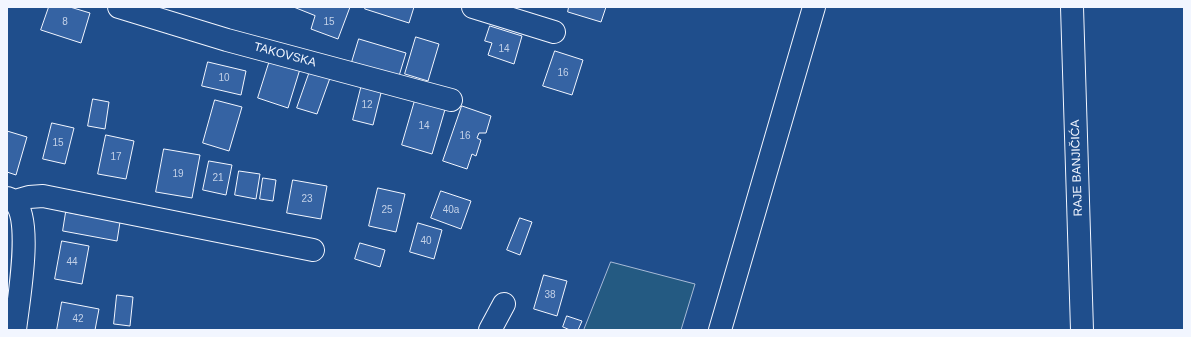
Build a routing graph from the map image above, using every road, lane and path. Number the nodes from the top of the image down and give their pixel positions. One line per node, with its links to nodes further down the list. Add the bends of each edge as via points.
1 (119, 7): 6 (street, TAKOVSKA, via 227,40)
2 (473, 7): 5 (street)
3 (814, 7): 12 (street)
4 (1072, 7): 13 (street, RAJE BANJIČIĆA)
5 (554, 32)
6 (452, 100)
7 (11, 199): 8 (street, via 43,196); 10 (street, via 21,215 24,241 22,282)
8 (313, 250)
9 (504, 304): 11 (street)
10 (15, 330)
11 (490, 330)
12 (720, 330)
13 (1082, 330)

